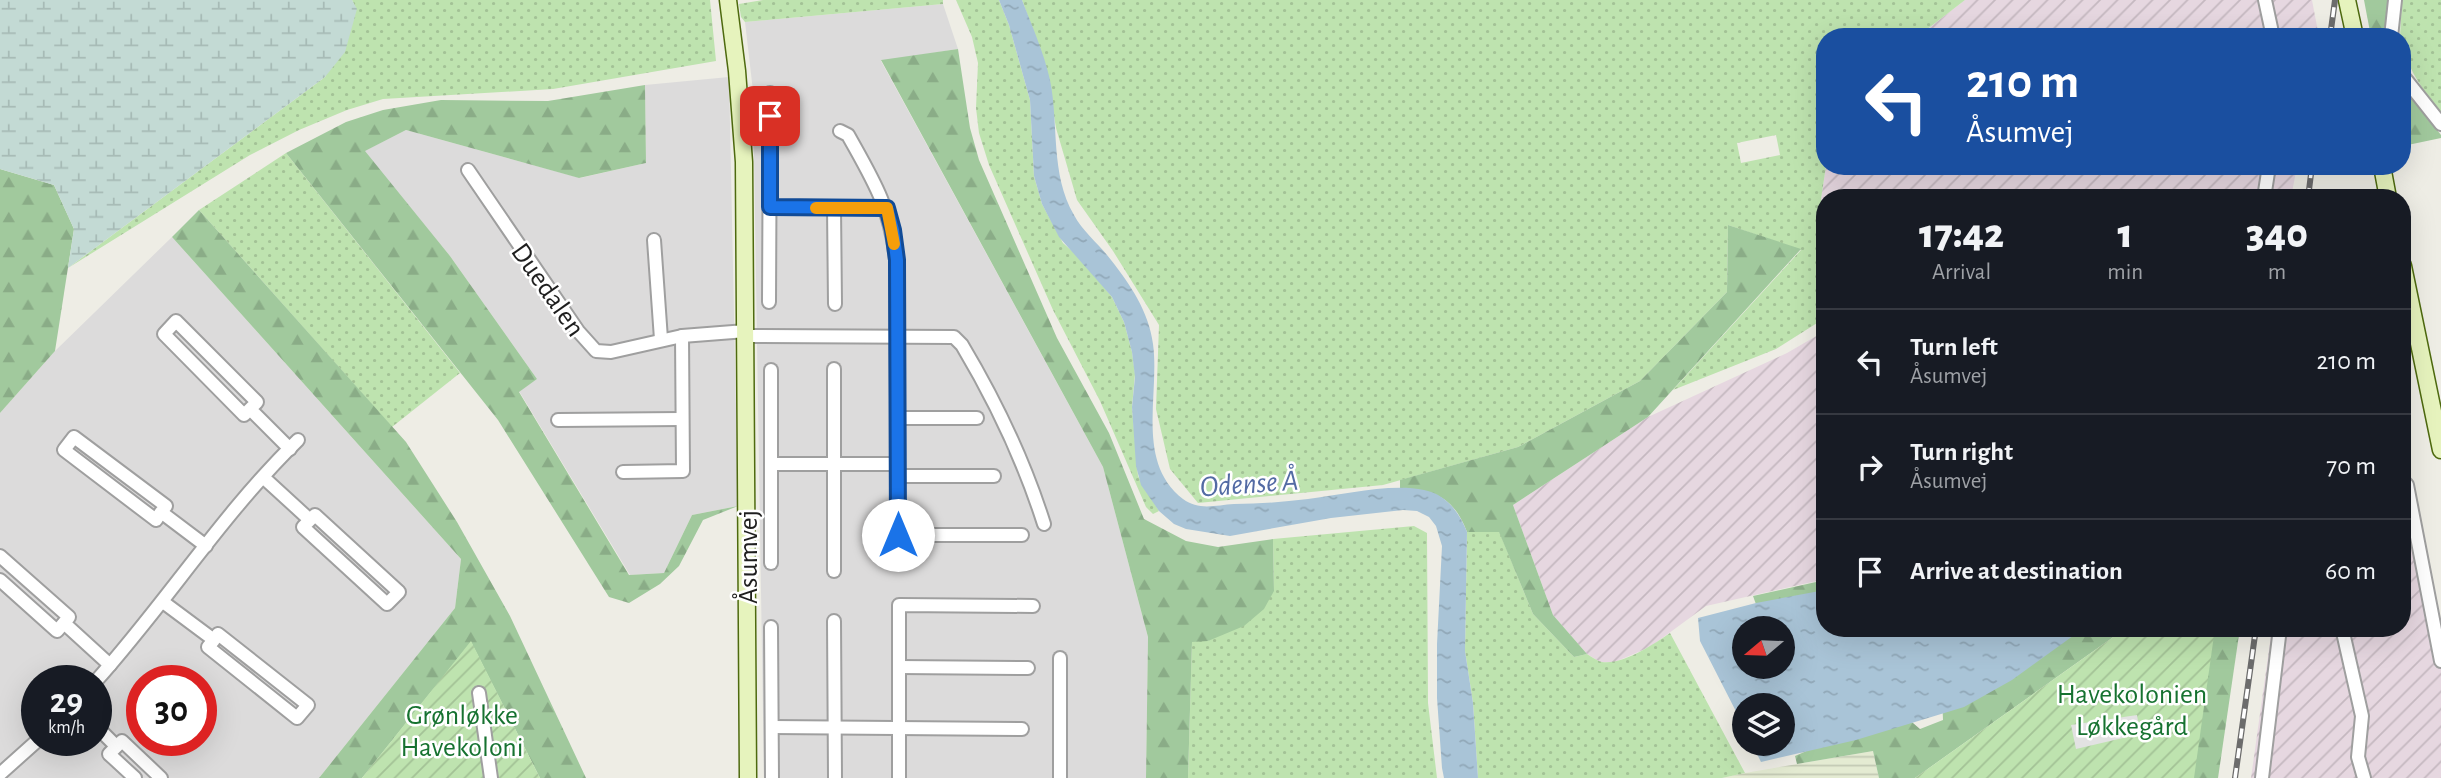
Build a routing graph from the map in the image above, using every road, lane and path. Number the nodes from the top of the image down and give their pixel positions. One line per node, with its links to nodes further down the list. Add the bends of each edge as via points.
1 (728, 0): 20 (street, Åsumvej, via 743,127)
2 (2265, 0): 5 (street)
3 (2347, 0): 6 (street)
4 (2395, 0): 7 (street)
5 (2271, 28)
6 (2353, 28)
7 (2392, 28)
8 (2411, 86): 10 (street)
9 (770, 93): 13 (street)
10 (2441, 124)
11 (840, 131): 15 (street, via 848,135)
12 (468, 170): 23 (street, Duedalen, via 590,347 611,352)
13 (770, 207): 14 (street); 17 (street)
14 (834, 208): 15 (street); 18 (street)
15 (887, 208): 22 (street, via 897,260)
16 (654, 240): 23 (street)
17 (769, 302)
18 (835, 304)
19 (2411, 305): 31 (street)
20 (746, 334): 21 (street, Duedalen); 22 (street); 73 (street, Åsumvej)
21 (682, 336): 23 (street, Duedalen); 29 (street)
22 (897, 336): 27 (street); 41 (street, via 957,339 1000,413)
23 (660, 339)
24 (834, 369): 33 (street)
25 (771, 370): 32 (street, Åsumvej)
26 (250, 409): 26 (street, via 257,402 177,321 164,334 244,415); 37 (street, via 294,445)
27 (897, 418): 28 (street); 34 (street)
28 (977, 418)
29 (682, 419): 30 (street); 35 (street, via 683,471)
30 (558, 420)
31 (2440, 442)
32 (771, 464): 33 (street); 45 (street, Åsumvej)
33 (834, 464): 34 (street); 46 (street)
34 (898, 470): 36 (street); 42 (street, via 898,535)
35 (623, 471)
36 (994, 476)
37 (263, 477): 40 (street); 43 (street)
38 (2411, 506): 57 (street)
39 (161, 512): 39 (street, via 166,506 74,437 64,450 156,520); 43 (street)
40 (310, 520): 40 (street, via 303,527 387,604 399,592 315,514)
41 (1044, 524)
42 (1022, 535)
43 (206, 546): 48 (street)
44 (0, 556): 51 (street, via 69,617)
45 (771, 563)
46 (834, 571)
47 (0, 580): 51 (street, via 57,631)
48 (163, 602): 55 (street); 58 (street)
49 (1033, 606): 59 (street, via 900,606)
50 (834, 621): 63 (street)
51 (64, 623): 58 (street)
52 (771, 627): 62 (street, Åsumvej)
53 (2279, 637): 78 (street)
54 (2345, 637): 79 (street, via 2362,716 2358,757)
55 (214, 640): 55 (street, via 208,647 298,718 308,705 218,634)
56 (1059, 658): 77 (street)
57 (2441, 661)
58 (110, 665)
59 (899, 667): 60 (street); 64 (street)
60 (1028, 668)
61 (479, 692): 72 (street)
62 (772, 727): 63 (street); 74 (street, Åsumvej)
63 (835, 728): 64 (street); 75 (street)
64 (899, 728): 65 (street); 76 (street)
65 (1022, 729)
66 (112, 742): 67 (street)
67 (116, 746): 70 (street, via 109,754); 71 (street, via 122,741)
68 (21, 755): 69 (street)
69 (0, 774)
70 (135, 778)
71 (161, 778)
72 (491, 778)
73 (748, 778)
74 (772, 778)
75 (835, 778)
76 (900, 778)
77 (1060, 778)
78 (2262, 778)
79 (2364, 778)

